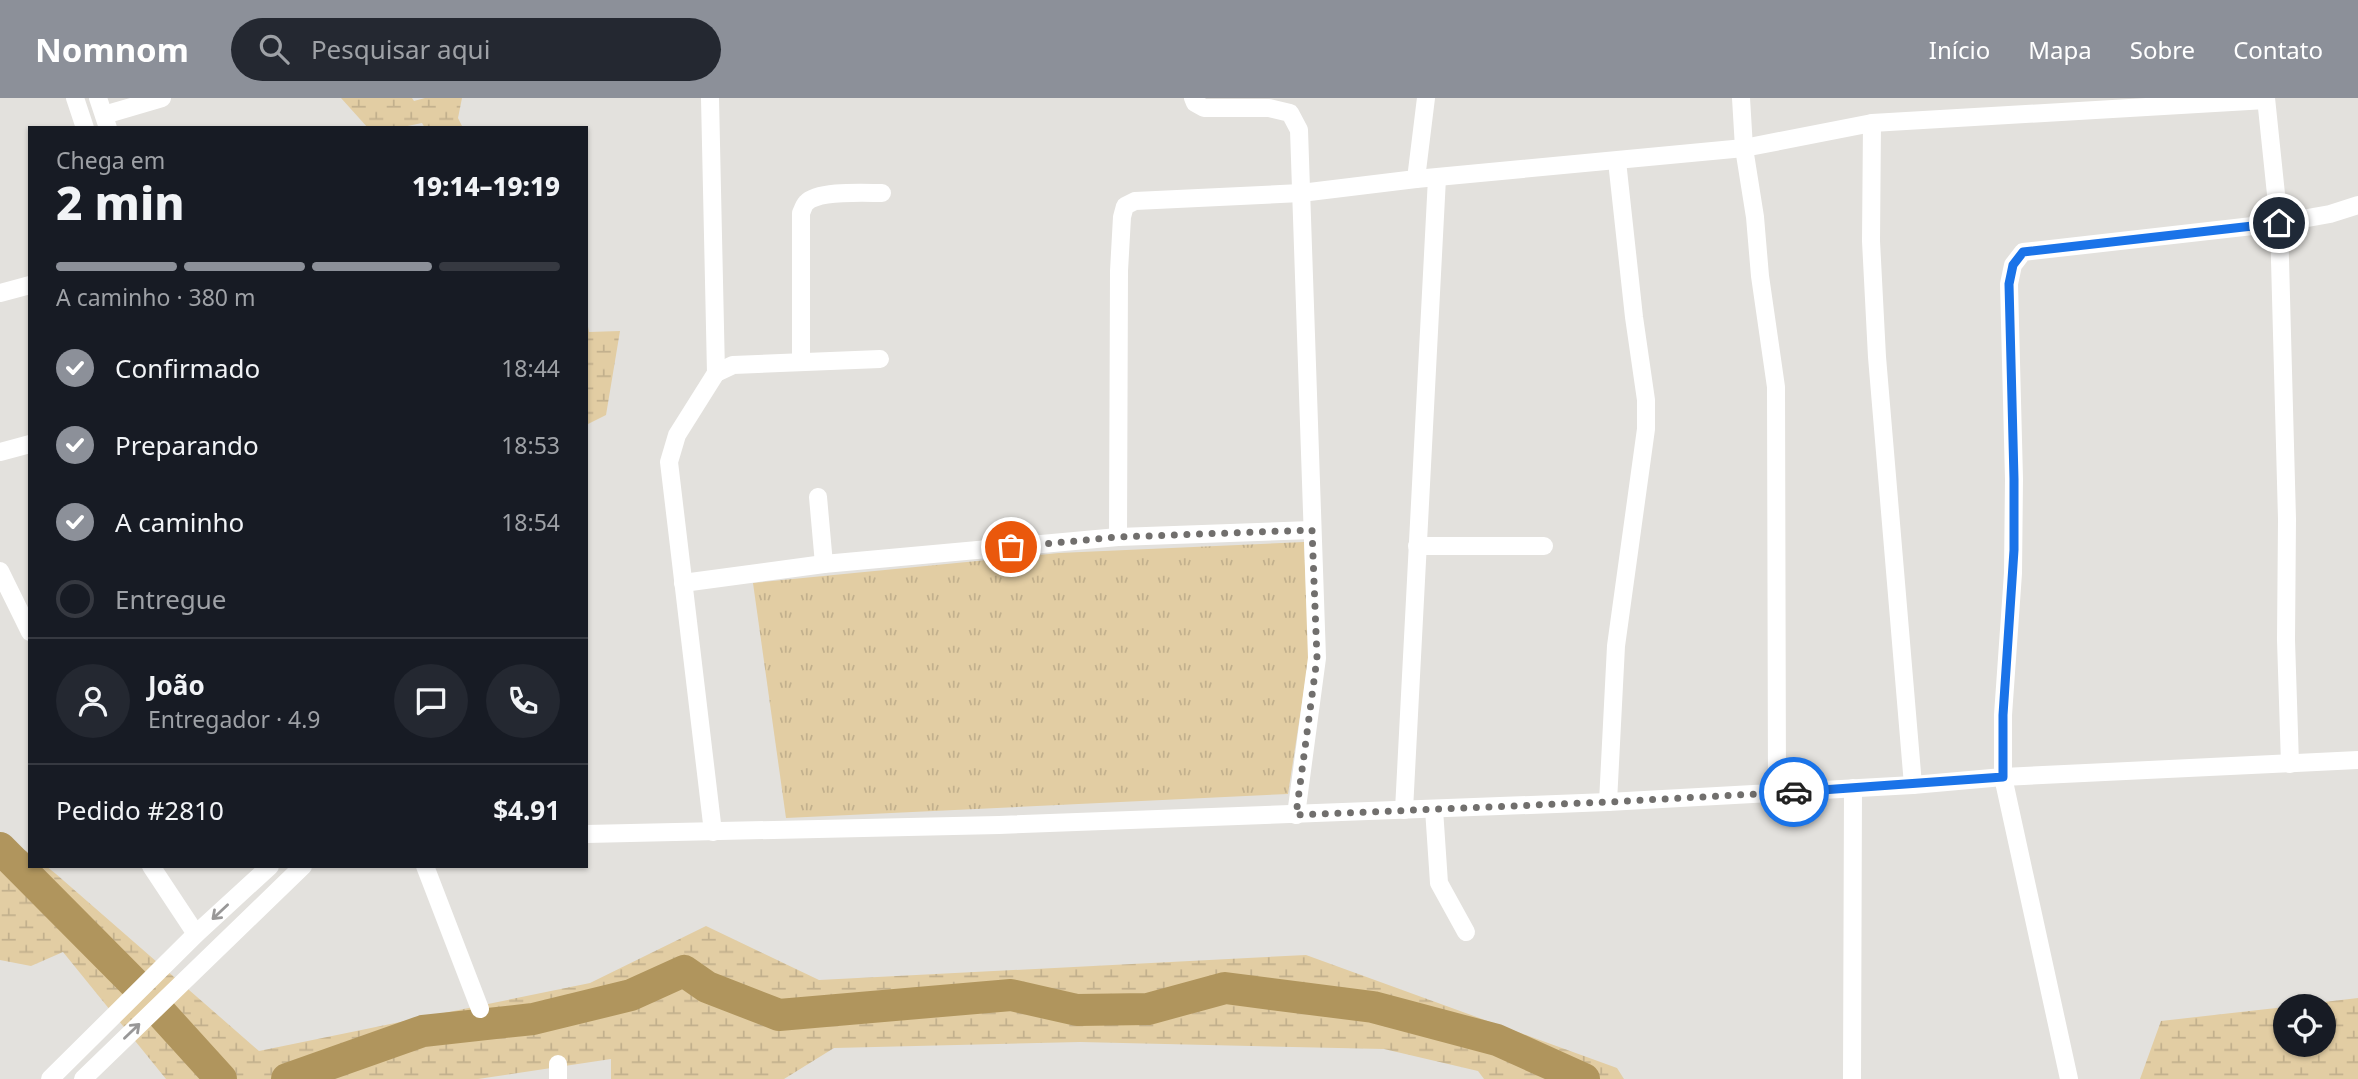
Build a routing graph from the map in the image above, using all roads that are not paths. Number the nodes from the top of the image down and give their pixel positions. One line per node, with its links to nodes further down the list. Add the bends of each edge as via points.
1 (75, 98): 10 (street)
2 (162, 98): 8 (street)
3 (710, 98): 23 (street)
4 (1192, 98): 16 (street, via 1204,108 1269,108 1290,113 1299,130)
5 (1426, 98): 14 (street)
6 (1741, 98): 11 (street)
7 (2266, 99): 9 (street); 18 (street)
8 (103, 114)
9 (1872, 123): 11 (street); 38 (street, via 1875,318)
10 (84, 126)
11 (1744, 148): 12 (street); 40 (street, via 1776,387)
12 (1617, 161): 13 (street); 41 (street, via 1646,429 1616,646)
13 (1437, 178): 14 (street); 29 (street)
14 (1416, 179): 16 (street)
15 (882, 193): 22 (street, via 839,193 805,203)
16 (1301, 193): 27 (street); 28 (street, via 1135,201 1125,206 1118,271)
17 (2358, 205): 18 (street)
18 (2279, 223): 36 (street); 37 (street, via 2023,252 2013,265 2009,284 2013,573)
19 (28, 286): 20 (street)
20 (0, 293)
21 (880, 359): 22 (street)
22 (801, 362): 23 (street, via 733,365)
23 (716, 373): 33 (street, via 677,435 669,462)
24 (28, 445): 25 (street)
25 (0, 452)
26 (818, 497): 31 (street)
27 (1312, 530): 28 (street); 44 (street, via 1317,658)
28 (1118, 537): 31 (street)
29 (1417, 546): 30 (street); 43 (street)
30 (1544, 546)
31 (824, 564): 33 (street)
32 (0, 571): 34 (street)
33 (683, 583): 45 (street)
34 (28, 628)
35 (2358, 760): 36 (street)
36 (2290, 764): 37 (street)
37 (2003, 777): 38 (street); 57 (street)
38 (1913, 785): 39 (street)
39 (1853, 788): 40 (street); 56 (street)
40 (1777, 793): 41 (street)
41 (1608, 802): 42 (street)
42 (1434, 809): 43 (street); 51 (street, via 1439,883)
43 (1404, 810): 44 (street)
44 (1296, 815): 45 (street)
45 (713, 832): 46 (street)
46 (588, 834)
47 (152, 868): 52 (street)
48 (268, 868): 52 (street, one-way to 52)
49 (301, 868): 55 (street, one-way to 49)
50 (426, 868): 53 (street)
51 (1466, 932)
52 (196, 934): 54 (street)
53 (480, 1009)
54 (50, 1079)
55 (83, 1079)
56 (1852, 1079)
57 (2069, 1079)

